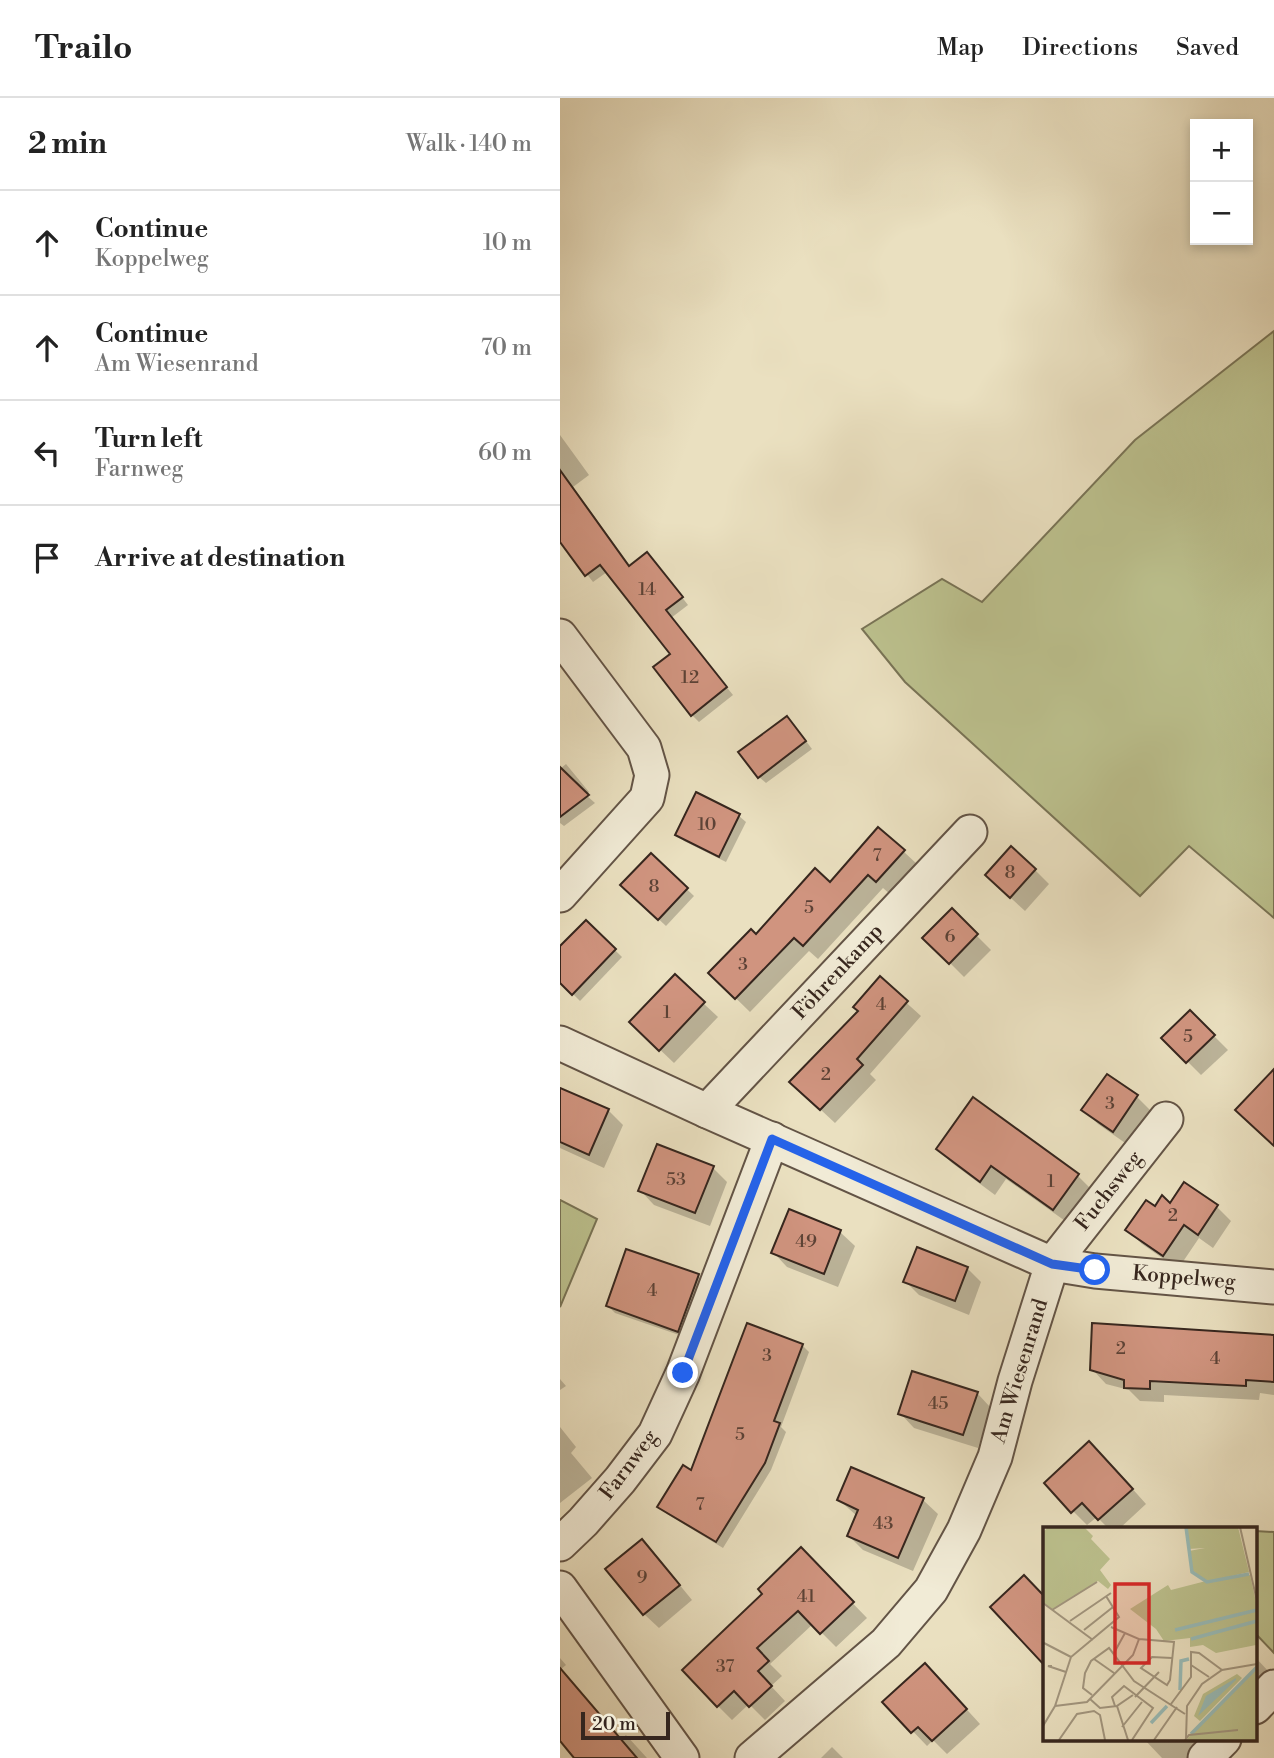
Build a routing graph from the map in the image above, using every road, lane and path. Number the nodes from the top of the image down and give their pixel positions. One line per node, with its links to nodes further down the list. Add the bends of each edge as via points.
1 (560, 636): 3 (street, via 644,748 652,775 647,798)
2 (970, 832): 5 (street, Föhrenkamp)
3 (560, 895)
4 (560, 1043): 5 (street)
5 (706, 1111): 7 (street)
6 (1166, 1119): 8 (street, Fuchsweg)
7 (772, 1139): 8 (street); 10 (street, Farnweg, via 683,1373 655,1434 620,1480)
8 (1052, 1264): 9 (street, Koppelweg); 16 (street, Am Wiesenrand, via 995,1457 964,1530 931,1590 886,1643)
9 (1274, 1287)
10 (560, 1544)
11 (560, 1588): 15 (street)
12 (1274, 1687): 13 (street)
13 (1256, 1706)
14 (1223, 1740): 17 (street)
15 (682, 1758)
16 (752, 1758)
17 (1205, 1758)

